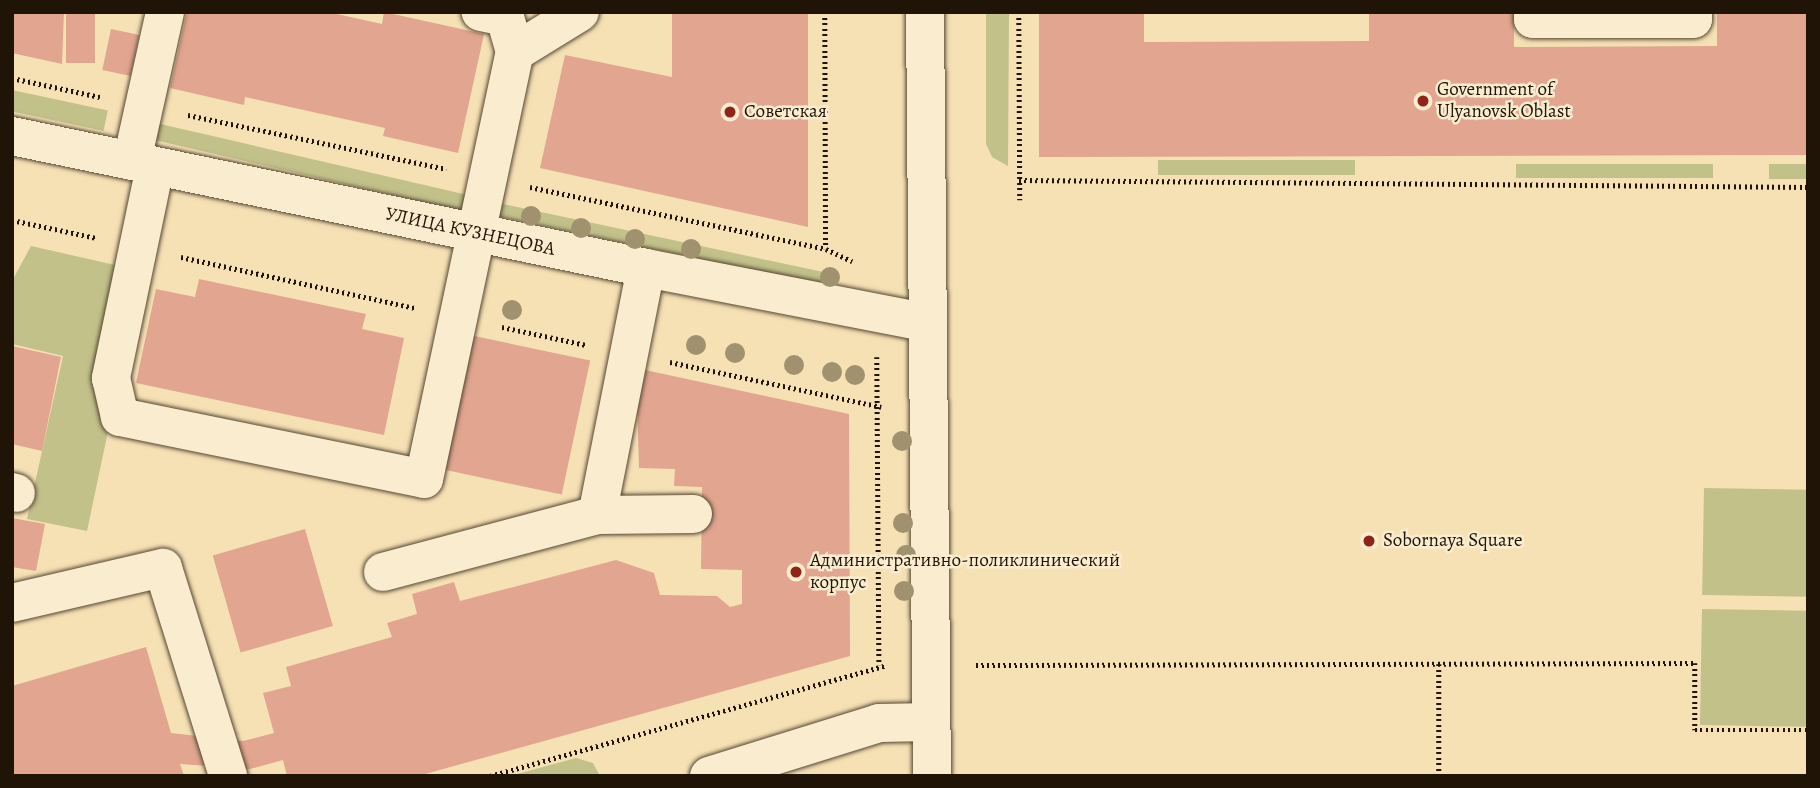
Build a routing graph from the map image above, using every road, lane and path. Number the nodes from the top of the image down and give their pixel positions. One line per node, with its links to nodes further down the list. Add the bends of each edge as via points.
1 (165, 12): 11 (street)
2 (481, 12): 9 (street, via 505,17)
3 (825, 12): 22 (path)
4 (925, 12): 26 (street)
5 (1019, 12): 15 (path)
6 (1533, 12): 7 (street, via 1533,19 1693,19)
7 (1693, 12)
8 (571, 15): 9 (street)
9 (515, 52): 14 (street)
10 (12, 78): 11 (path)
11 (144, 106): 13 (street); 14 (path)
12 (12, 136): 13 (street, УЛИЦА КУЗНЕЦОВА)
13 (144, 164): 19 (street, УЛИЦА КУЗНЕЦОВА); 21 (street)
14 (486, 178): 19 (street); 20 (path)
15 (1019, 180): 16 (path); 17 (path)
16 (1808, 187)
17 (1020, 201)
18 (12, 220): 21 (path)
19 (474, 232): 24 (street, УЛИЦА КУЗНЕЦОВА); 25 (street)
20 (805, 244)
21 (139, 247): 25 (street, via 111,379 120,417 424,479)
22 (826, 249)
23 (200, 261): 25 (path)
24 (646, 268): 26 (street, УЛИЦА КУЗНЕЦОВА); 27 (street)
25 (458, 318): 27 (path)
26 (928, 323): 33 (street)
27 (628, 353): 29 (street); 37 (path, via 878,406 879,665)
28 (693, 514): 29 (street)
29 (597, 515): 30 (street)
30 (383, 572)
31 (12, 603): 36 (street, via 163,568)
32 (1439, 664): 33 (path); 35 (path, via 1695,663 1695,730); 40 (path)
33 (930, 665): 34 (street)
34 (931, 722): 38 (street, via 879,723); 39 (street)
35 (1808, 730)
36 (228, 776)
37 (490, 776)
38 (709, 776)
39 (932, 776)
40 (1439, 776)

